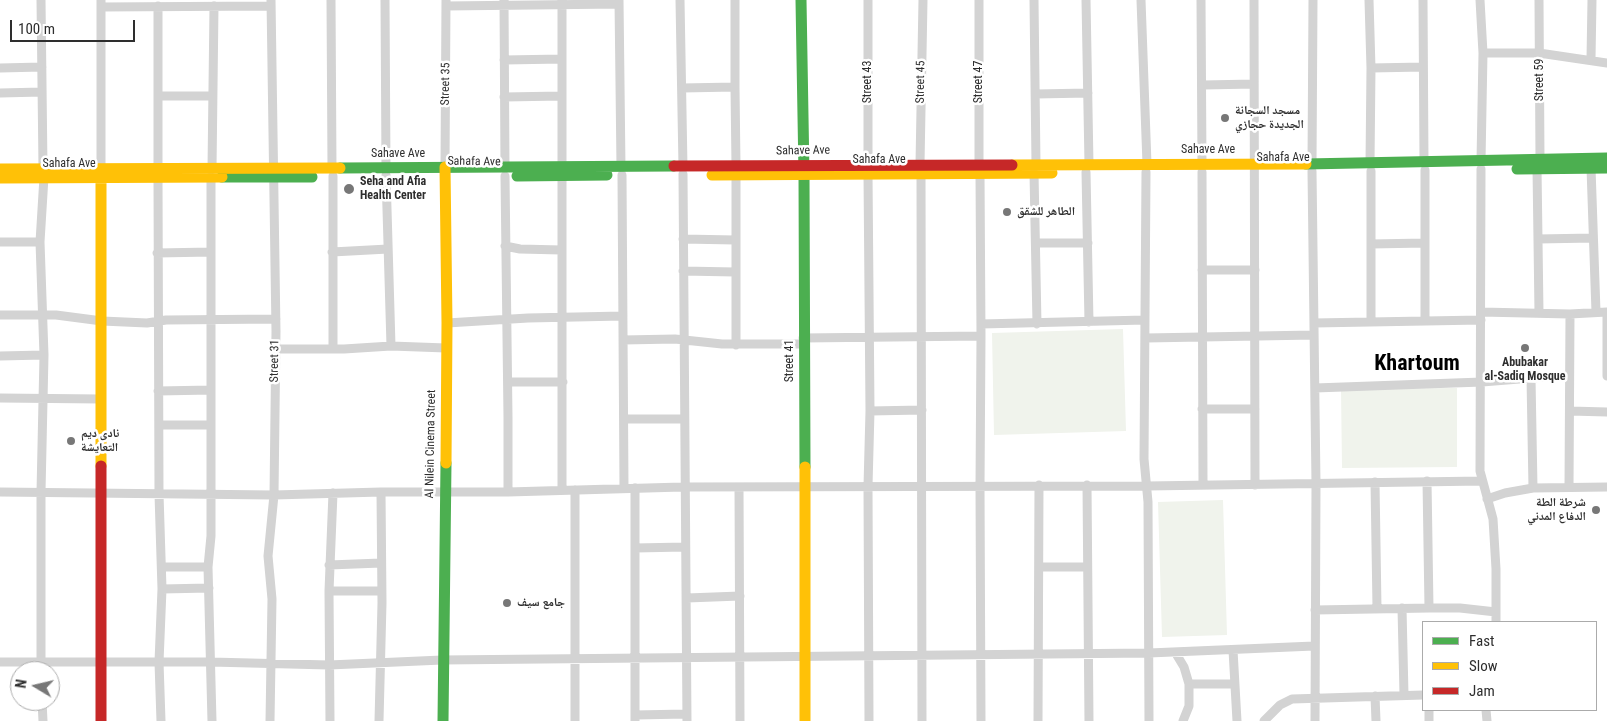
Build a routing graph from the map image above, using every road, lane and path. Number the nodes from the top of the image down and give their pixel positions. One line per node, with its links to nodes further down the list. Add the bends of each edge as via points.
1 (41, 0): 35 (street)
2 (331, 0): 76 (street)
3 (385, 0): 70 (street)
4 (680, 0): 42 (street)
5 (735, 0): 41 (street)
6 (801, 0): 64 (main road, Street 41)
7 (868, 0): 65 (street, Street 43)
8 (923, 0): 66 (street, Street 45)
9 (979, 0): 67 (street, Street 47)
10 (1034, 0): 46 (street)
11 (1086, 0): 44 (street)
12 (1141, 0): 57 (street)
13 (1201, 0): 40 (street)
14 (1254, 0): 39 (street)
15 (1313, 0): 60 (street)
16 (1369, 0): 38 (street)
17 (1423, 0): 36 (street)
18 (1480, 0): 30 (street)
19 (1539, 0): 29 (street, Street 59)
20 (1592, 0): 32 (street)
21 (504, 2): 22 (street); 26 (street); 33 (street)
22 (562, 2): 23 (street); 31 (street)
23 (619, 2): 73 (street)
24 (101, 3): 27 (street); 78 (street)
25 (271, 3): 28 (street); 81 (street, Street 31)
26 (446, 3): 71 (street, Street 35)
27 (158, 6): 28 (street); 47 (street)
28 (214, 6): 48 (street)
29 (1539, 52): 30 (street); 32 (street); 52 (street, Street 59)
30 (1483, 53): 53 (street)
31 (562, 59): 33 (street); 49 (street)
32 (1591, 59): 34 (street)
33 (504, 60): 50 (street)
34 (1607, 63)
35 (42, 67): 37 (street); 43 (street)
36 (1423, 67): 38 (street); 54 (street)
37 (0, 68)
38 (1371, 68): 55 (street)
39 (1254, 84): 40 (street); 59 (street)
40 (1202, 85): 58 (street)
41 (735, 87): 42 (street); 69 (street)
42 (682, 88): 74 (street)
43 (42, 92): 45 (street); 75 (street)
44 (1088, 92): 46 (street); 56 (street)
45 (0, 93)
46 (1036, 94): 68 (street)
47 (158, 96): 48 (street); 79 (street)
48 (212, 96): 80 (street)
49 (562, 96): 50 (street); 72 (street)
50 (504, 98): 77 (street)
51 (1607, 158): 52 (main road, Sahave Ave)
52 (1539, 164): 53 (main road, Sahave Ave); 61 (main road); 84 (street, Street 59)
53 (1481, 165): 54 (main road, Sahave Ave); 110 (street)
54 (1425, 166): 55 (main road, Sahave Ave); 91 (street)
55 (1370, 167): 60 (main road, Sahave Ave); 92 (street)
56 (1088, 168): 57 (main road, Sahave Ave); 68 (main road, Sahave Ave); 89 (street)
57 (1147, 168): 58 (main road, Sahave Ave); 115 (street)
58 (1202, 168): 59 (main road, Sahave Ave); 99 (street)
59 (1255, 168): 60 (main road, Sahave Ave); 100 (street)
60 (1312, 168): 124 (street)
61 (1591, 168): 62 (main road); 83 (street)
62 (1607, 168)
63 (0, 169): 75 (main road)
64 (804, 169): 65 (main road, Sahave Ave); 69 (main road, Sahave Ave); 134 (main road, Street 41)
65 (868, 169): 66 (main road, Sahave Ave); 129 (street, Street 43)
66 (921, 169): 67 (main road, Sahave Ave); 130 (street, Street 45)
67 (979, 169): 68 (main road, Sahave Ave); 122 (street, Street 47)
68 (1035, 169): 90 (street)
69 (736, 170): 74 (main road, Sahave Ave); 86 (street)
70 (386, 171): 71 (main road, Sahave Ave); 76 (main road, Sahave Ave); 94 (street)
71 (445, 171): 77 (main road, Sahave Ave); 121 (main road, Al Nilein Cinema Street)
72 (562, 171): 73 (main road, Sahave Ave); 77 (main road, Sahave Ave); 95 (street)
73 (621, 171): 74 (main road, Sahave Ave); 109 (street)
74 (683, 171): 85 (street)
75 (44, 172): 78 (main road, Sahafa Ave); 82 (main road, Sahafa Ave); 88 (street)
76 (333, 172): 81 (main road, Sahave Ave); 97 (street)
77 (505, 172): 93 (street)
78 (102, 173): 79 (main road, Sahafa Ave); 117 (main road)
79 (158, 173): 80 (main road, Sahave Ave); 98 (street)
80 (212, 173): 81 (main road, Sahave Ave); 96 (street)
81 (273, 173): 112 (street, Street 31)
82 (0, 178)
83 (1593, 238): 84 (street); 103 (street)
84 (1538, 239): 105 (street, Street 59)
85 (683, 240): 86 (street); 101 (street)
86 (735, 240): 102 (street)
87 (0, 242): 88 (street)
88 (40, 242): 108 (street)
89 (1088, 242): 90 (street); 119 (street)
90 (1036, 243): 123 (street)
91 (1425, 243): 92 (street); 116 (street)
92 (1371, 244): 120 (street)
93 (506, 246): 95 (street); 113 (street)
94 (388, 249): 97 (street); 136 (street)
95 (562, 250): 111 (street)
96 (211, 252): 98 (street); 114 (street)
97 (332, 252): 137 (street)
98 (157, 254): 118 (street)
99 (1202, 270): 100 (street); 127 (street)
100 (1255, 270): 128 (street)
101 (683, 271): 102 (street); 133 (street)
102 (735, 272): 135 (street)
103 (1596, 312): 104 (street); 106 (street)
104 (1607, 312): 143 (street)
105 (1539, 313): 106 (street); 110 (street)
106 (1570, 314): 142 (street)
107 (0, 315): 108 (street)
108 (43, 315): 117 (street); 140 (street)
109 (623, 316): 111 (street); 132 (street)
110 (1481, 316): 116 (street); 147 (street)
111 (563, 318): 113 (street); 146 (street)
112 (276, 319): 114 (street); 139 (street, Street 31)
113 (506, 319): 121 (street); 145 (street)
114 (210, 320): 118 (street); 149 (street)
115 (1146, 320): 119 (street); 131 (street)
116 (1425, 320): 120 (street)
117 (102, 321): 118 (street); 153 (main road)
118 (158, 322): 150 (street)
119 (1090, 322): 123 (street)
120 (1371, 322): 124 (street)
121 (447, 323): 138 (main road, Al Nilein Cinema Street)
122 (981, 324): 123 (street); 126 (street, Street 47)
123 (1037, 324)
124 (1314, 324): 125 (street)
125 (1314, 335): 128 (street); 148 (street)
126 (982, 336): 130 (street); 175 (street, Street 47)
127 (1201, 336): 128 (street); 131 (street); 156 (street)
128 (1255, 336): 154 (street)
129 (868, 337): 130 (street); 134 (street); 157 (street, Street 43)
130 (922, 337): 155 (street, Street 45)
131 (1146, 338): 176 (street, via 1144,459)
132 (623, 340): 133 (street); 160 (street)
133 (683, 340): 135 (street); 161 (street)
134 (803, 341): 135 (street); 172 (main road, Street 41)
135 (736, 345)
136 (391, 346): 137 (street); 138 (street)
137 (333, 348): 139 (street)
138 (446, 348): 192 (main road, Al Nilein Cinema Street)
139 (275, 349): 195 (street, Street 31)
140 (44, 355): 141 (street); 152 (street)
141 (0, 356)
142 (1570, 375): 144 (street); 158 (street)
143 (1607, 376)
144 (1530, 378): 147 (street); 183 (street)
145 (508, 382): 146 (street); 189 (street)
146 (563, 382): 184 (street)
147 (1482, 382): 148 (street); 165 (street)
148 (1315, 388): 167 (street)
149 (210, 390): 150 (street); 163 (street)
150 (158, 391): 162 (street)
151 (0, 398): 152 (street)
152 (44, 398): 153 (street); 187 (street)
153 (101, 399): 190 (main road)
154 (1255, 409): 156 (street); 171 (street)
155 (922, 410): 157 (street); 174 (street, Street 45)
156 (1202, 410): 170 (street)
157 (870, 411): 173 (street, Street 43)
158 (1570, 411): 159 (street); 177 (street)
159 (1607, 412)
160 (624, 419): 161 (street); 181 (street)
161 (683, 419): 179 (street)
162 (159, 424): 163 (street); 193 (street)
163 (210, 425): 194 (street)
164 (1427, 481): 165 (street); 166 (street); 213 (street)
165 (1482, 481): 196 (street)
166 (1374, 482): 167 (street); 211 (street)
167 (1316, 484): 171 (street); 214 (street)
168 (1039, 485): 169 (street); 175 (street); 203 (street)
169 (1086, 485): 176 (street); 204 (street)
170 (1203, 485): 171 (street); 176 (street)
171 (1255, 485)
172 (804, 486): 173 (street); 180 (street); 224 (main road, Street 41)
173 (868, 486): 174 (street); 225 (street, Street 43)
174 (922, 486): 175 (street); 226 (street, Street 45)
175 (980, 486): 223 (street, Street 47)
176 (1147, 486): 220 (street)
177 (1569, 486): 178 (street); 183 (street)
178 (1607, 486)
179 (684, 487): 180 (street); 182 (street); 198 (street)
180 (739, 487): 209 (street)
181 (624, 488): 182 (street); 185 (street)
182 (635, 488): 197 (street)
183 (1533, 488): 196 (street)
184 (562, 490): 185 (street); 189 (street)
185 (575, 490): 229 (street)
186 (0, 492): 187 (street)
187 (41, 492): 190 (street); 232 (street)
188 (381, 492): 191 (street); 192 (street); 199 (street)
189 (508, 492): 192 (street)
190 (102, 493): 193 (street); 233 (main road)
191 (333, 493): 195 (street); 200 (street)
192 (444, 493): 231 (main road, Al Nilein Cinema Street)
193 (159, 494): 194 (street); 201 (street)
194 (210, 495): 195 (street); 202 (street)
195 (274, 495): 237 (street, Street 31, via 268,556 272,599)
196 (1487, 499): 215 (street, via 1494,529)
197 (635, 548): 198 (street); 230 (street)
198 (685, 548): 210 (street)
199 (382, 563): 200 (street); 207 (street)
200 (329, 565): 208 (street)
201 (162, 566): 202 (street); 206 (street)
202 (208, 566): 205 (street)
203 (1039, 567): 204 (street); 221 (street)
204 (1087, 567): 222 (street)
205 (209, 588): 206 (street); 235 (street)
206 (162, 589): 234 (street)
207 (382, 590): 208 (street); 236 (street)
208 (328, 591): 239 (street)
209 (740, 596): 210 (street); 227 (street)
210 (687, 598): 228 (street)
211 (1377, 608): 212 (street); 214 (street)
212 (1402, 608): 213 (street); 242 (street)
213 (1429, 608): 215 (street)
214 (1316, 610): 217 (street)
215 (1496, 612): 216 (street)
216 (1496, 621)
217 (1314, 646): 218 (street); 245 (street)
218 (1233, 650): 219 (street); 241 (street)
219 (1175, 652): 220 (street); 240 (street)
220 (1149, 653): 222 (street); 263 (street)
221 (1038, 654): 222 (street); 223 (street); 261 (street)
222 (1089, 654): 262 (street)
223 (980, 655): 226 (street); 260 (street, Street 47)
224 (805, 656): 225 (street); 227 (street); 257 (main road, Street 41)
225 (868, 656): 226 (street); 258 (street, Street 43)
226 (921, 656): 259 (street, Street 45)
227 (740, 657): 228 (street); 256 (street)
228 (687, 658): 230 (street); 247 (street)
229 (575, 659): 230 (street); 231 (street); 255 (street)
230 (635, 659): 246 (street)
231 (442, 660): 236 (street); 254 (main road, Al Nilein Cinema Street)
232 (41, 661)
233 (100, 662): 234 (street); 238 (street); 248 (main road)
234 (159, 662): 235 (street); 249 (street)
235 (211, 662): 237 (street); 250 (street)
236 (380, 663): 239 (street); 253 (street)
237 (270, 664): 239 (street); 251 (street, Street 31)
238 (60, 665)
239 (330, 665): 252 (street)
240 (1189, 684): 241 (street); 264 (street, via 1189,706)
241 (1234, 684): 265 (street)
242 (1404, 695): 243 (street); 244 (street)
243 (1422, 695)
244 (1375, 696): 245 (street); 268 (street)
245 (1314, 697): 266 (street, via 1285,701); 267 (street)
246 (635, 718): 247 (street)
247 (686, 718)
248 (101, 721)
249 (161, 721)
250 (212, 721)
251 (270, 721)
252 (330, 721)
253 (379, 721)
254 (443, 721)
255 (575, 721)
256 (740, 721)
257 (805, 721)
258 (868, 721)
259 (922, 721)
260 (981, 721)
261 (1038, 721)
262 (1089, 721)
263 (1149, 721)
264 (1183, 721)
265 (1238, 721)
266 (1264, 721)
267 (1315, 721)
268 (1376, 721)

